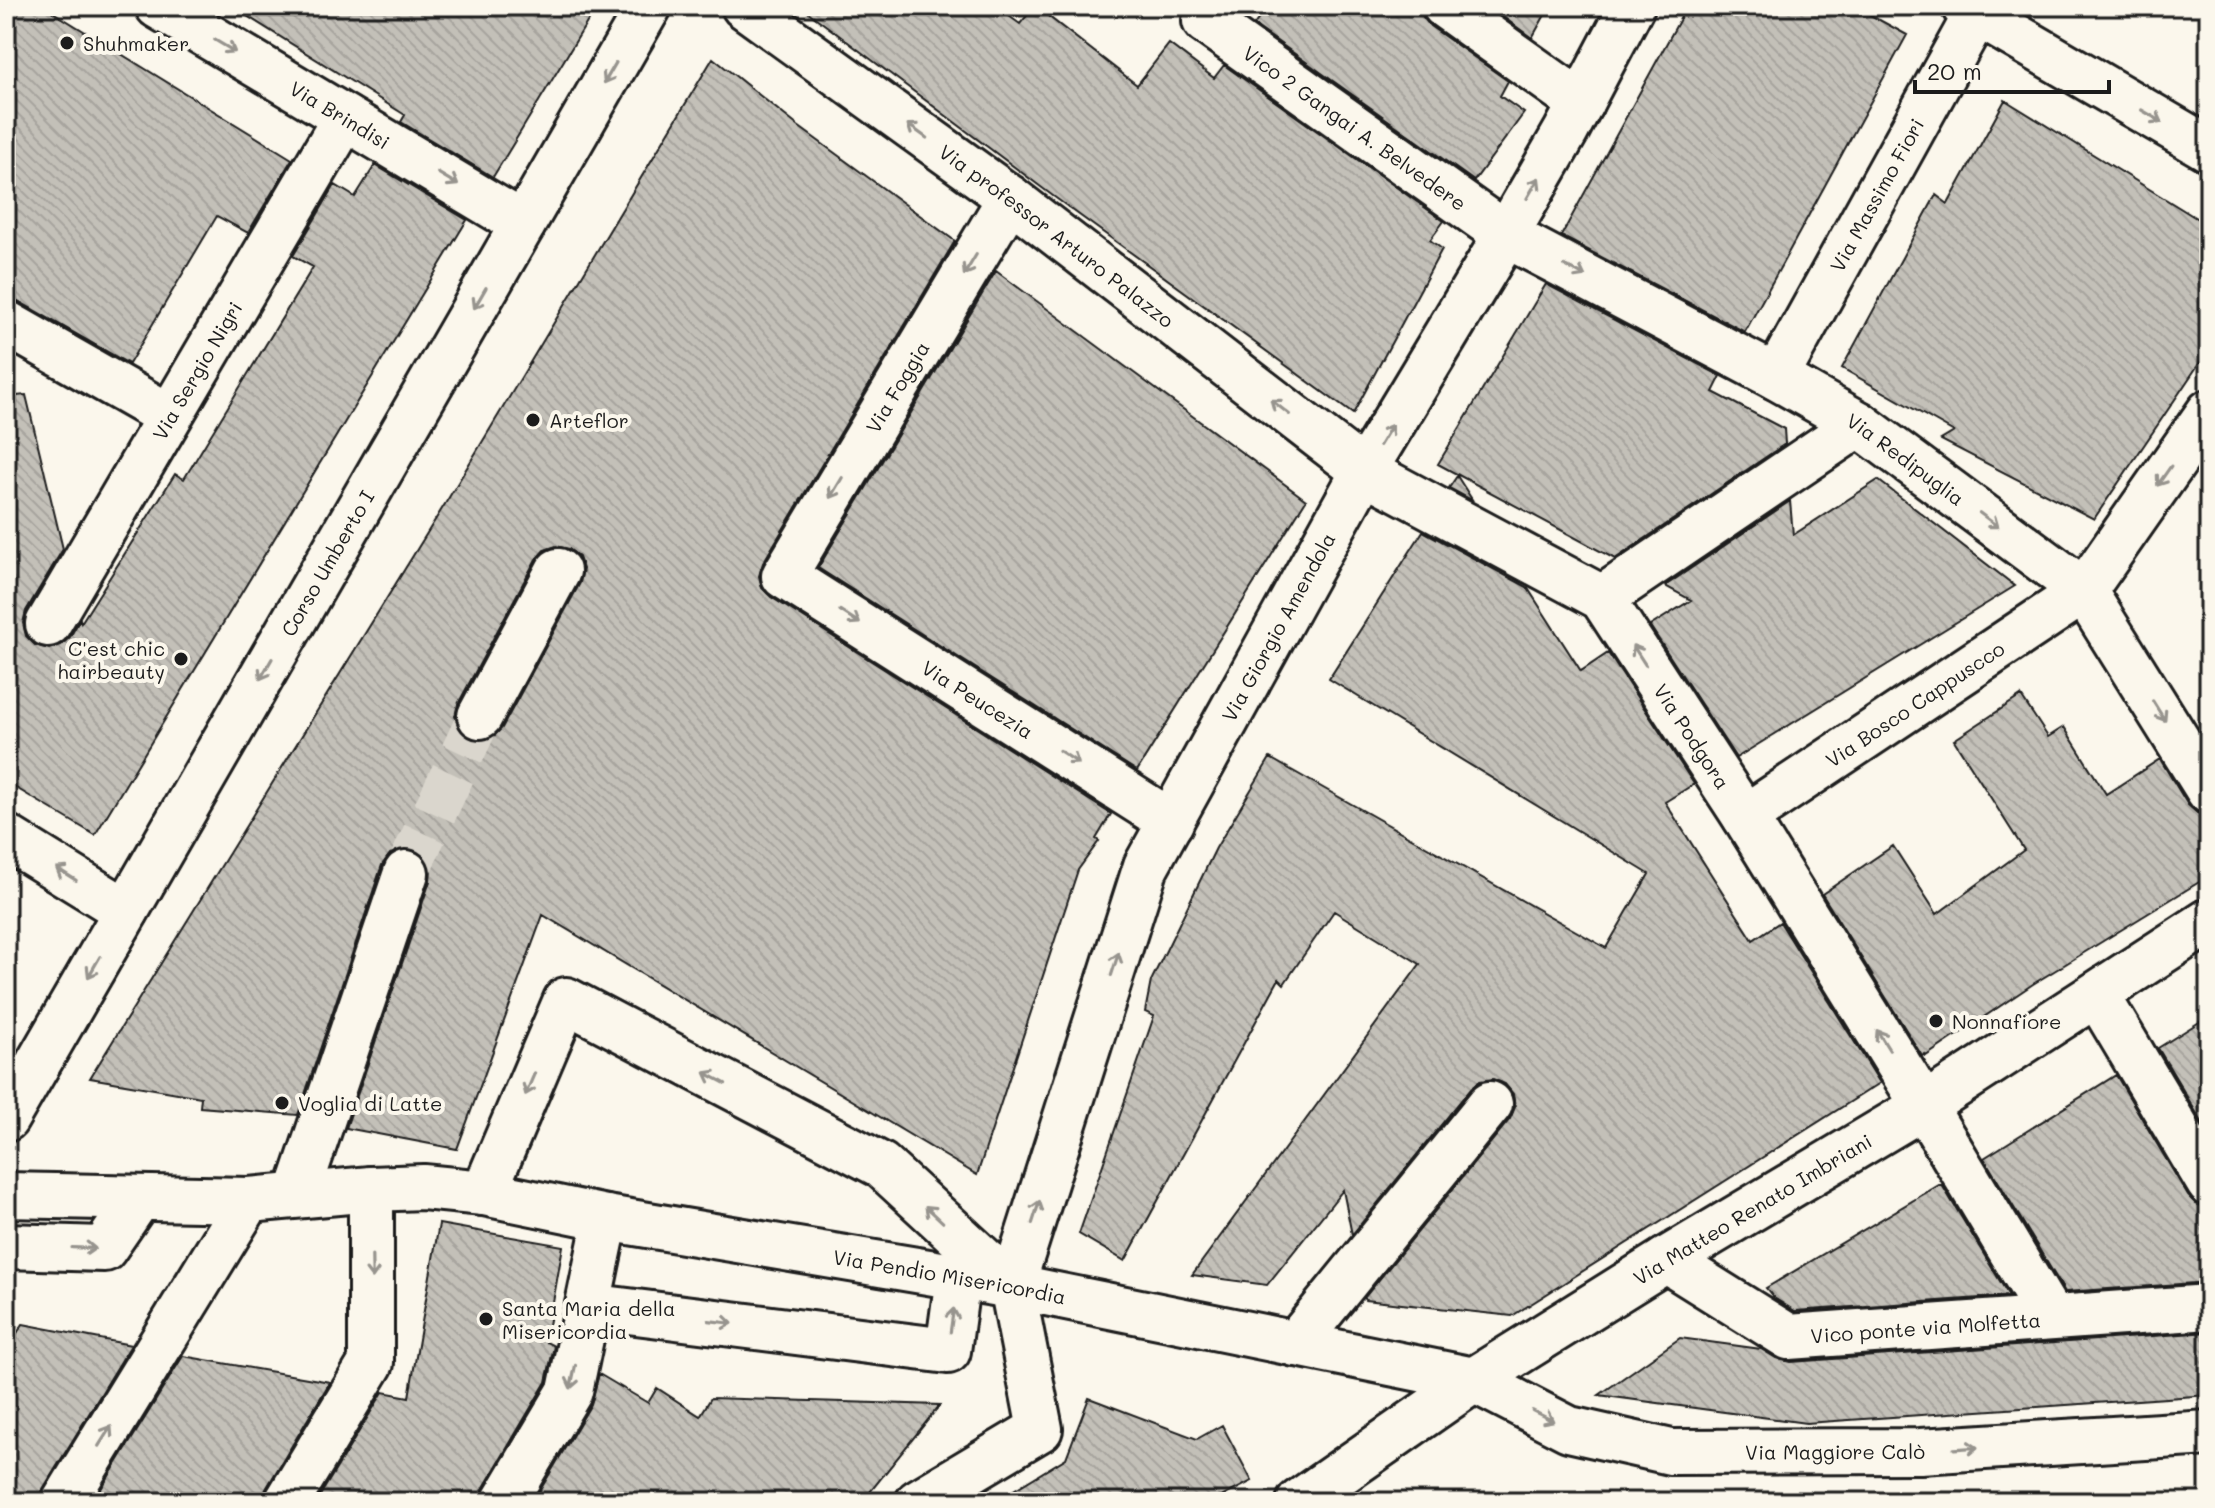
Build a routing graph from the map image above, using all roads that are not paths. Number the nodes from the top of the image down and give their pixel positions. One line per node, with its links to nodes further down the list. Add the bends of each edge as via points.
1 (158, 6): 9 (street, Via Brindisi, one-way to 9)
2 (649, 6): 12 (street, Corso Umberto I, one-way to 12)
3 (744, 6): 11 (street, Via professor Arturo Palazzo, one-way to 3)
4 (1445, 6): 8 (street)
5 (1632, 6): 8 (street, Via Giorgio Amendola)
6 (1970, 10): 10 (street, one-way to 10); 15 (street, Via Massimo Fiori)
7 (1205, 21): 13 (street, Vico 2 Gangai A. Belvedere)
8 (1581, 103): 13 (street, Via Giorgio Amendola, one-way to 8)
9 (345, 118): 12 (street, Via Brindisi, one-way to 12); 17 (street, Via Sergio Nigri)
10 (2209, 149)
11 (1010, 198): 19 (street, Via professor Arturo Palazzo, one-way to 11); 21 (street, Via Foggia, one-way to 21)
12 (523, 224): 31 (street, Corso Umberto I, one-way to 31)
13 (1506, 235): 15 (street, Via Redipuglia, one-way to 15); 19 (street, Via Giorgio Amendola, one-way to 13)
14 (6, 323): 17 (street)
15 (1776, 377): 18 (street, Via Redipuglia)
16 (2209, 412): 22 (street, one-way to 22)
17 (169, 416): 24 (street, Via Sergio Nigri)
18 (1859, 424): 22 (street, Via Redipuglia, one-way to 22); 23 (street)
19 (1364, 471): 23 (street, Via Podgora); 28 (street, Via Giorgio Amendola)
20 (558, 571): 25 (street)
21 (784, 576): 28 (street, Via Peucezia, one-way to 28)
22 (2084, 591): 26 (street, Via Redipuglia, one-way to 26); 27 (street, Via Bosco Cappuscco)
23 (1602, 598): 27 (street, Via Podgora, one-way to 23)
24 (48, 624)
25 (480, 716)
26 (2209, 791)
27 (1745, 817): 35 (street, Via Podgora, one-way to 27)
28 (1171, 822): 48 (street, Via Giorgio Amendola, one-way to 28, via 1146,866)
29 (6, 837): 31 (street, one-way to 29)
30 (406, 873): 41 (street)
31 (126, 911): 36 (street, Corso Umberto I, one-way to 36)
32 (2209, 921): 33 (street, Via Matteo Renato Imbriani)
33 (2097, 995): 35 (street, Via Matteo Renato Imbriani); 37 (street)
34 (1490, 1104): 52 (street)
35 (1924, 1106): 46 (street, Via Matteo Renato Imbriani); 51 (street, Via Podgora)
36 (6, 1119)
37 (2209, 1183)
38 (371, 1189): 39 (street, Via Pendio Misericordia); 41 (street, Via Pendio Misericordia); 56 (street, one-way to 56, via 371,1363)
39 (484, 1193): 44 (street, Via Pendio Misericordia); 48 (street, one-way to 39, via 881,1165 566,1000)
40 (6, 1195): 42 (street, Via Pendio Misericordia)
41 (297, 1195): 43 (street, Via Pendio Misericordia)
42 (139, 1198): 43 (street, Via Pendio Misericordia); 45 (street, one-way to 42, via 104,1249)
43 (249, 1200): 55 (street, one-way to 43)
44 (606, 1218): 47 (street, Via Pendio Misericordia); 49 (street)
45 (6, 1246)
46 (1666, 1260): 51 (street, Vico ponte via Molfetta, via 1789,1337); 53 (street, Via Matteo Renato Imbriani)
47 (958, 1277): 48 (street, Via Pendio Misericordia); 49 (street, one-way to 47, via 948,1351)
48 (1012, 1286): 52 (street, Via Pendio Misericordia); 58 (street, via 1040,1429)
49 (588, 1306): 57 (street, one-way to 57, via 570,1391)
50 (2209, 1307): 51 (street, Vico ponte via Molfetta)
51 (2051, 1318)
52 (1295, 1344): 53 (street, Via Pendio Misericordia)
53 (1474, 1380): 54 (street, Via Maggiore Calò, one-way to 54, via 1569,1429 1671,1452 1920,1451); 59 (street, Via Matteo Renato Imbriani)
54 (2209, 1433)
55 (64, 1502)
56 (287, 1502)
57 (504, 1502)
58 (918, 1502)
59 (1299, 1502)

